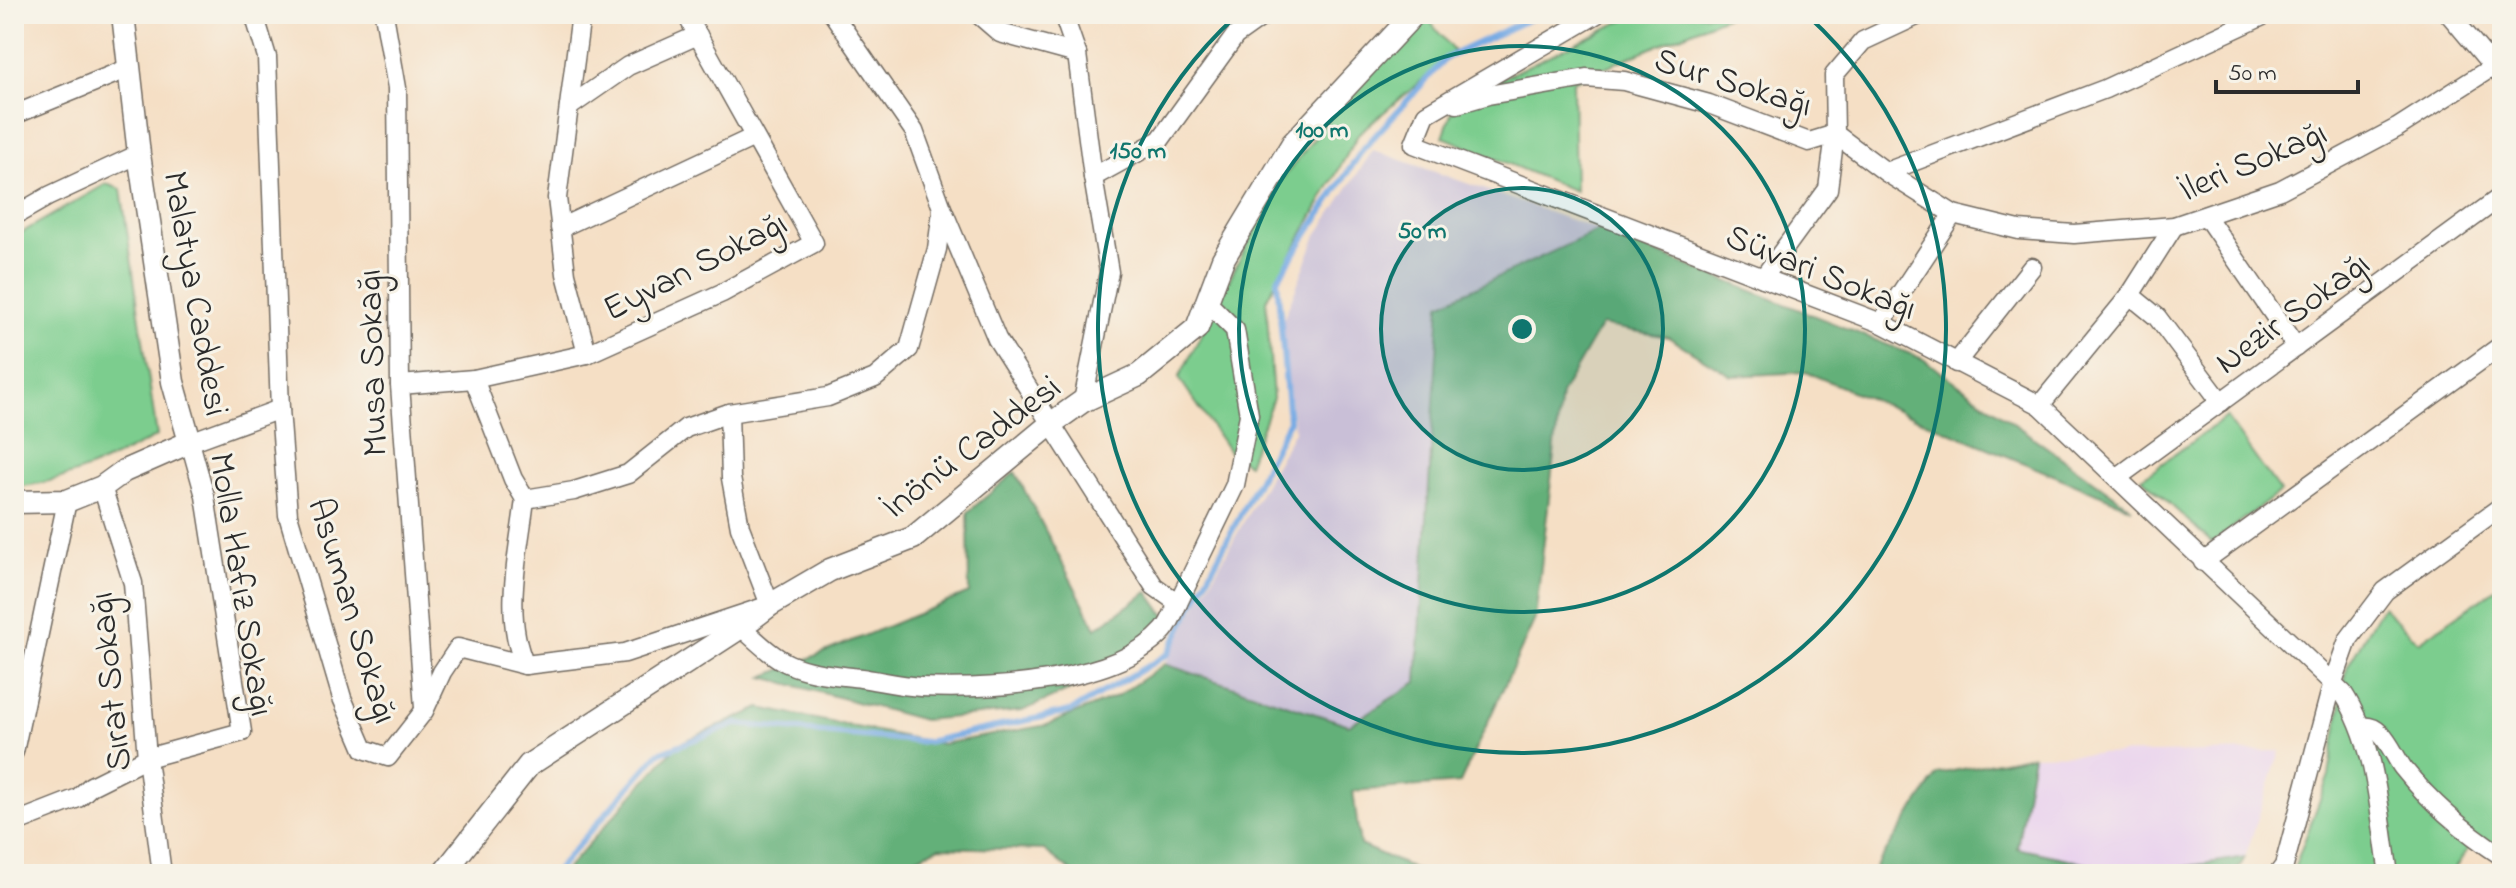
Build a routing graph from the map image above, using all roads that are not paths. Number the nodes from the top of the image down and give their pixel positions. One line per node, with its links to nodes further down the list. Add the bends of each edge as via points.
1 (123, 14): 18 (street, Malatya Caddesi)
2 (254, 14): 48 (street, Asuman Sokağı, via 267,57)
3 (384, 14): 44 (street, Musa Sokağı, via 397,88)
4 (581, 14): 19 (street)
5 (686, 14): 15 (street, Eyvan Sokağı)
6 (833, 14): 28 (street, via 914,131)
7 (978, 14): 16 (street, via 1000,33)
8 (1063, 14): 16 (street)
9 (1266, 14): 26 (street, via 1235,36 1160,140)
10 (1414, 14): 37 (street, İnönü Caddesi, via 1293,143 1223,259)
11 (1597, 14): 20 (street)
12 (1921, 14): 22 (street, via 1863,41 1834,75)
13 (2267, 14): 25 (street, via 2105,89)
14 (2449, 14): 17 (street)
15 (698, 35): 19 (street, via 628,66); 23 (street, Eyvan Sokağı)
16 (1077, 54): 26 (street)
17 (2499, 67): 31 (street, İleri Sokağı, via 2280,190)
18 (129, 68): 21 (street); 24 (street, Malatya Caddesi)
19 (569, 107): 33 (street, via 557,198)
20 (1426, 114): 22 (street, Sur Sokağı, via 1488,95 1586,78 1624,81 1709,104 1809,142); 35 (street, Süvari Sokağı, via 1414,144)
21 (14, 115)
22 (1835, 134): 25 (street, İleri Sokağı); 35 (street, via 1828,189)
23 (754, 137): 33 (street); 41 (street, Eyvan Sokağı, via 814,243 722,293)
24 (139, 154): 30 (street); 51 (street, Malatya Caddesi, via 173,382)
25 (1886, 172): 29 (street, İleri Sokağı)
26 (1093, 177): 45 (street, via 1109,272)
27 (2502, 196): 40 (street, Nezir Sokağı)
28 (942, 208): 49 (street, via 937,249 909,349 875,378 828,397); 50 (street, via 997,339)
29 (1953, 214): 32 (street, İleri Sokağı, via 2019,230 2074,234); 38 (street)
30 (14, 216)
31 (2206, 216): 32 (street, İleri Sokağı); 40 (street)
32 (2174, 226): 36 (street)
33 (560, 228): 41 (street)
34 (2032, 267): 42 (street)
35 (1763, 278): 38 (street, Süvari Sokağı)
36 (2130, 295): 46 (street, via 2157,317); 47 (street)
37 (1207, 302): 45 (street, İnönü Caddesi, via 1197,328 1139,375); 59 (street, via 1235,330 1249,415 1235,485)
38 (1881, 323): 42 (street, Süvari Sokağı)
39 (2502, 345): 58 (street)
40 (2296, 347): 46 (street, Nezir Sokağı)
41 (587, 354): 43 (street, Eyvan Sokağı)
42 (1956, 363): 47 (street, Süvari Sokağı)
43 (474, 379): 44 (street, Eyvan Sokağı); 54 (street)
44 (400, 385): 64 (street, Musa Sokağı)
45 (1083, 401): 50 (street, İnönü Caddesi)
46 (2221, 402): 52 (street, Nezir Sokağı)
47 (2040, 405): 52 (street, Süvari Sokağı)
48 (280, 409): 51 (street); 64 (street, Asuman Sokağı, via 288,515 342,698 364,749 388,757)
49 (729, 413): 54 (street, via 686,428 628,474); 60 (street, via 731,478 740,527)
50 (1052, 423): 59 (street, via 1154,586); 60 (street, İnönü Caddesi, via 913,538 830,570)
51 (190, 442): 53 (street, Malatya Caddesi, via 124,471); 67 (street, Molla Hafız Sokağı, via 205,496 242,732)
52 (2118, 477): 58 (street, Süvari Sokağı)
53 (102, 487): 55 (street, Malatya Caddesi); 67 (street, Sırat Sokağı, via 133,583)
54 (525, 499): 62 (street, via 513,609 516,646)
55 (67, 501): 56 (street, Malatya Caddesi); 66 (street)
56 (14, 502)
57 (2502, 506): 63 (street, via 2385,591 2348,640)
58 (2203, 562): 63 (street, Süvari Sokağı)
59 (1178, 603): 61 (street, via 1156,637 1100,669 963,687 918,687 809,671 774,655)
60 (770, 605): 61 (street, İnönü Caddesi); 62 (street, Asuman Sokağı, via 636,651)
61 (741, 627): 71 (street, İnönü Caddesi, via 529,765)
62 (525, 665): 64 (street, Asuman Sokağı, via 458,648)
63 (2333, 682): 65 (street, Süvari Sokağı); 72 (street)
64 (424, 711)
65 (2361, 727): 69 (street, via 2378,730 2431,799); 73 (street)
66 (14, 752)
67 (147, 758): 68 (street, Molla Hafız Sokağı, via 78,798); 70 (street, Sırat Sokağı)
68 (14, 823)
69 (2502, 856)
70 (162, 874)
71 (443, 874)
72 (2278, 874)
73 (2389, 874)

